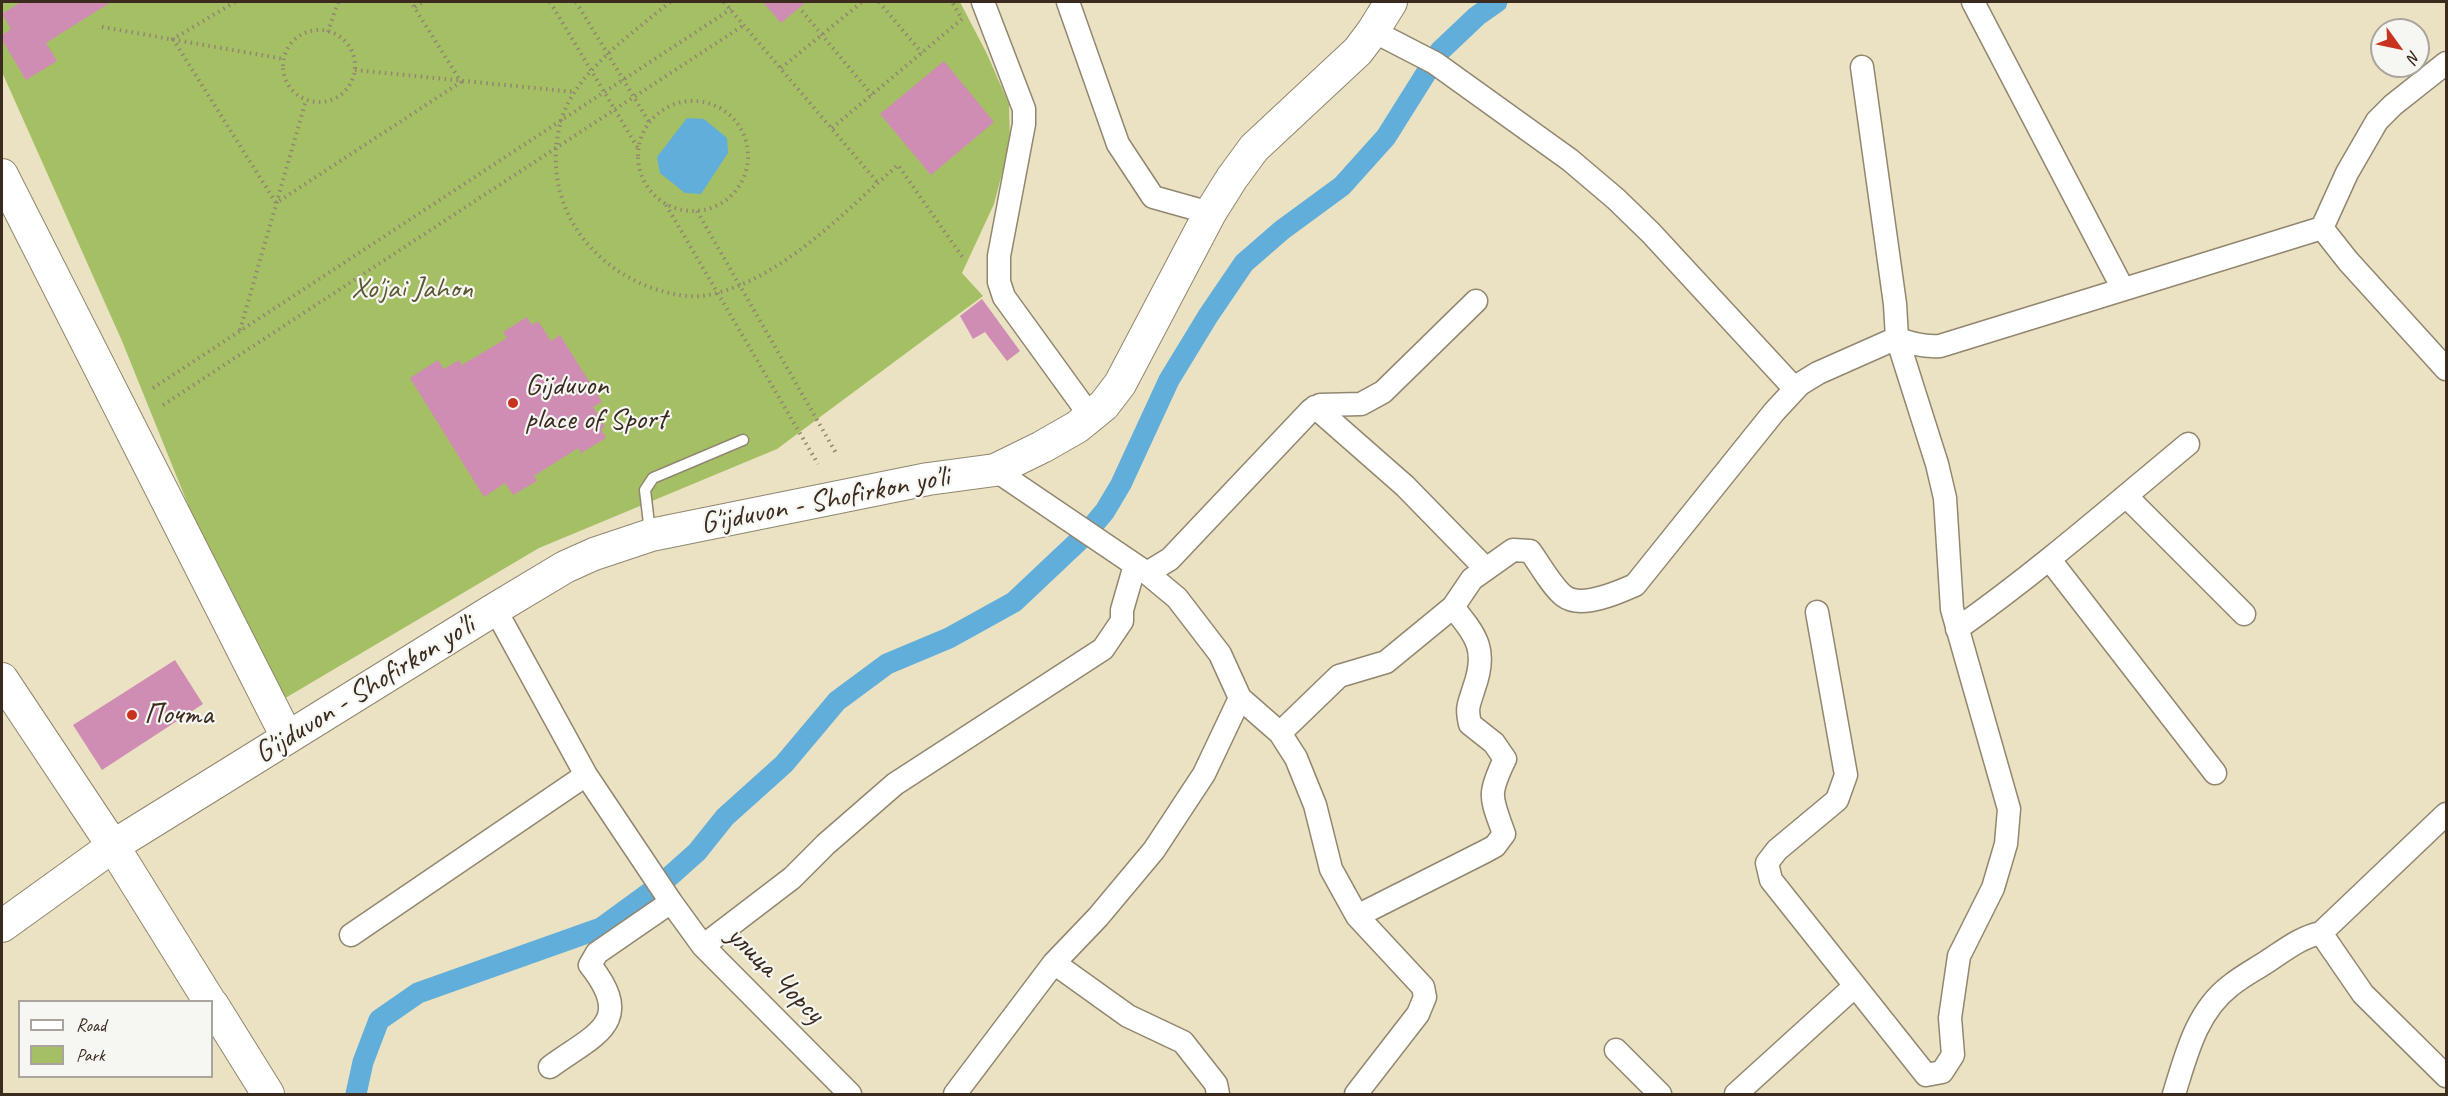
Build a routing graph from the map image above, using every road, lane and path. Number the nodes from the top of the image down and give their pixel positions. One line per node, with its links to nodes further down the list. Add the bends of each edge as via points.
1 (235, 2): 24 (path)
2 (338, 2): 22 (path)
3 (411, 2): 16 (path)
4 (423, 2): 16 (path)
5 (550, 2): 32 (path)
6 (576, 2): 26 (path)
7 (670, 2): 26 (path)
8 (724, 2): 17 (path)
9 (860, 2): 23 (path)
10 (879, 2): 25 (path)
11 (952, 2): 25 (path, via 962,19)
12 (983, 2): 65 (street, via 1024,109 1000,249 1000,288)
13 (1068, 2): 51 (street, via 1124,153 1153,196)
14 (1391, 2): 21 (main road, G'ijduvon - Shofirkon yo'li)
15 (1973, 2): 55 (street)
16 (415, 7): 34 (path)
17 (730, 9): 19 (path); 33 (path)
18 (802, 11): 23 (path)
19 (744, 25): 30 (path); 38 (path)
20 (102, 27): 24 (path)
21 (1373, 31): 51 (main road, G'ijduvon - Shofirkon yo'li, via 1344,64 1254,148); 62 (street, via 1430,59 1570,160 1616,199)
22 (328, 32): 27 (path, via 311,31 300,36); 31 (path, via 345,42 352,52)
23 (822, 34): 30 (path); 37 (path)
24 (173, 39): 27 (path); 48 (path)
25 (922, 53): 37 (path)
26 (609, 55): 32 (path); 33 (path)
27 (284, 59): 39 (path, via 284,76 289,86)
28 (2446, 63): 52 (street, via 2377,121)
29 (1862, 67): 59 (street)
30 (781, 68): 43 (path)
31 (354, 70): 34 (path); 39 (path, via 348,87 339,96 329,101)
32 (591, 71): 35 (path); 36 (path)
33 (623, 80): 36 (path); 38 (path)
34 (461, 82): 35 (path); 48 (path)
35 (575, 92): 41 (path)
36 (604, 92): 40 (path); 41 (path)
37 (872, 95): 43 (path)
38 (634, 98): 40 (path); 42 (path)
39 (306, 100): 48 (path)
40 (615, 110): 44 (path); 45 (path)
41 (561, 120): 44 (path); 58 (path)
42 (649, 122): 45 (path); 50 (path, via 661,110 695,101 727,112 739,125 746,141 744,176 735,191 720,203)
43 (832, 128): 47 (path)
44 (557, 149): 56 (path, via 556,166 567,211 576,231 606,262 627,278 666,292 691,297); 63 (path)
45 (639, 150): 49 (path, via 641,176 651,192)
46 (2, 175): 84 (main road)
47 (878, 183): 53 (path, via 898,165); 54 (path, via 788,258)
48 (276, 203): 58 (path)
49 (666, 204): 50 (path); 56 (path)
50 (696, 210): 54 (path)
51 (1210, 213): 65 (main road, G'ijduvon - Shofirkon yo'li, via 1120,384)
52 (2322, 228): 55 (street); 60 (street)
53 (963, 258)
54 (740, 285): 56 (path); 68 (path)
55 (2123, 289): 59 (street, via 1940,346 1923,346)
56 (718, 292): 69 (path)
57 (1476, 301): 64 (street, via 1383,392 1361,404)
58 (240, 331): 61 (path)
59 (1897, 338): 62 (street, via 1818,373); 80 (street, via 1946,498 1950,592)
60 (2446, 369)
61 (153, 388)
62 (1795, 389): 75 (street, via 1635,585 1612,595 1575,602 1563,595 1530,551 1513,550)
63 (163, 405)
64 (1315, 407): 74 (street, via 1170,559); 75 (street, via 1405,486)
65 (1091, 417): 70 (main road, G'ijduvon - Shofirkon yo'li, via 1060,438)
66 (743, 440): 72 (lane, via 653,478 645,490)
67 (2188, 444): 71 (street)
68 (837, 453)
69 (818, 464)
70 (995, 470): 72 (main road, G'ijduvon - Shofirkon yo'li, via 928,479); 74 (street)
71 (2126, 496): 73 (street); 79 (street)
72 (651, 535): 77 (main road, G'ijduvon - Shofirkon yo'li, via 566,567)
73 (2050, 560): 80 (street); 85 (street)
74 (1141, 569): 82 (street, via 1177,598 1220,654); 94 (street, via 1122,610 1122,621 1103,649 895,784 792,878)
75 (1486, 569): 76 (street, via 1472,579)
76 (1453, 607): 83 (street, via 1386,662 1339,676); 90 (street, via 1477,639 1480,658 1475,687 1466,707 1470,724 1494,743 1505,759 1492,784 1492,802 1503,834 1495,846)
77 (495, 609): 84 (main road, G'ijduvon - Shofirkon yo'li); 86 (street, улица Чорсу)
78 (1817, 612): 96 (street, via 1846,775 1837,800 1767,863 1771,880)
79 (2244, 614)
80 (1957, 629): 96 (street, via 2009,809 2006,844 1993,888 1959,956 1950,1018 1953,1055 1942,1072 1926,1076)
81 (2, 679): 88 (main road)
82 (1240, 698): 83 (street); 95 (street, via 1204,774 1154,850)
83 (1280, 733): 90 (street, via 1296,758 1315,805 1332,869)
84 (287, 737): 88 (main road, G'ijduvon - Shofirkon yo'li)
85 (2215, 773)
86 (586, 775): 89 (street, улица Чорсу); 93 (street)
87 (2446, 814): 92 (street)
88 (113, 846): 91 (main road, G'ijduvon - Shofirkon yo'li); 97 (main road)
89 (667, 897): 94 (street, улица Чорсу); 100 (street, via 597,953 590,965 612,1003 611,1016 603,1028)
90 (1357, 916): 106 (street, via 1423,987 1425,997 1418,1014)
91 (2, 926)
92 (2320, 933): 101 (street, via 2363,994); 109 (street, via 2301,940 2223,992 2194,1034)
93 (351, 935)
94 (703, 946): 103 (street, улица Чорсу)
95 (1054, 963): 104 (street); 105 (street, via 1128,1016 1183,1042 1216,1084)
96 (1855, 986): 108 (street)
97 (209, 1000)
98 (213, 1006): 102 (main road)
99 (1616, 1050): 107 (street)
100 (550, 1067)
101 (2446, 1076)
102 (268, 1095)
103 (850, 1095)
104 (955, 1095)
105 (1218, 1095)
106 (1356, 1095)
107 (1660, 1095)
108 (1736, 1095)
109 (2174, 1095)

